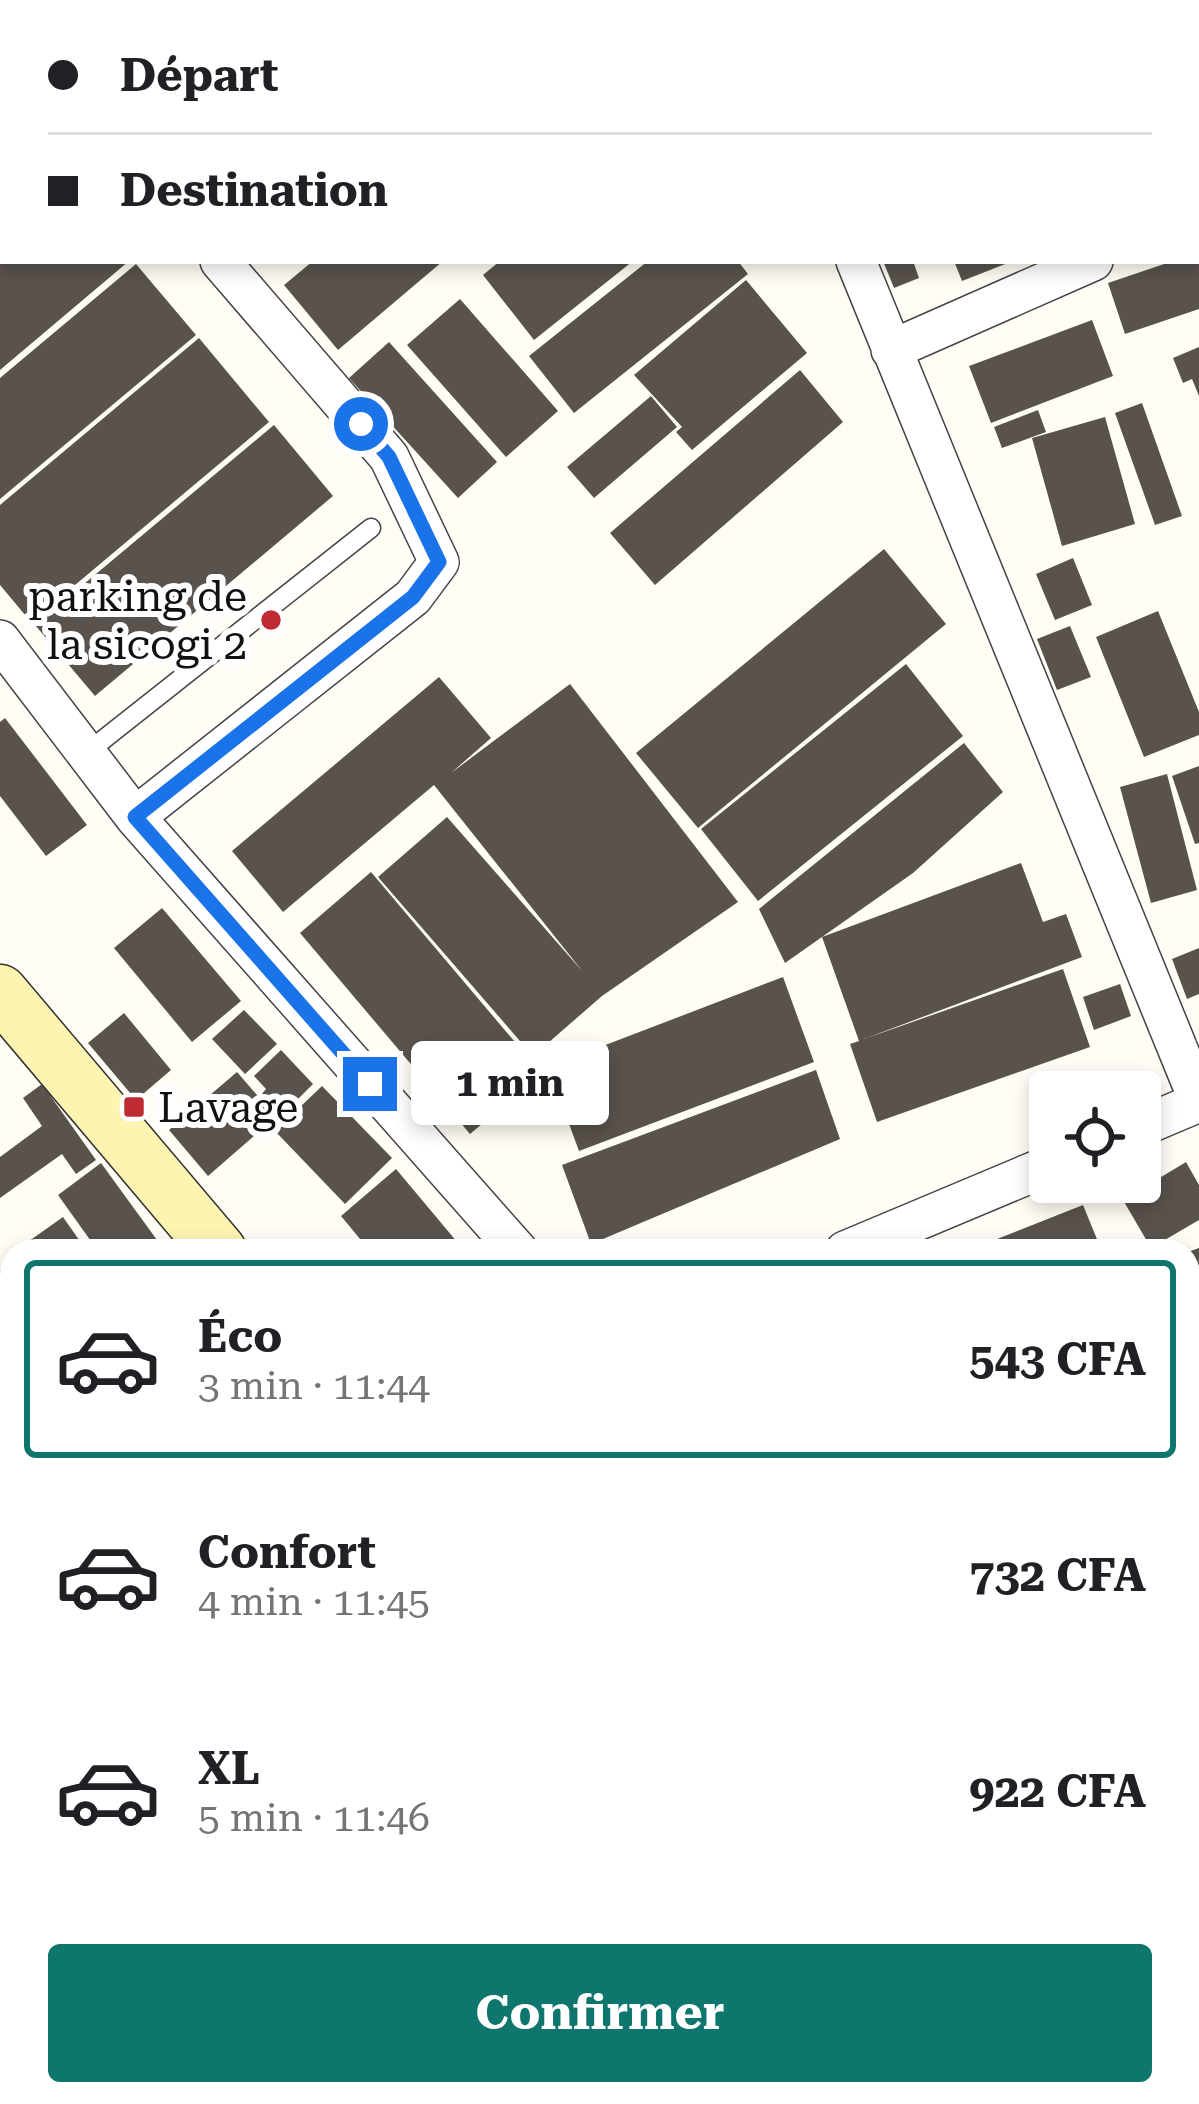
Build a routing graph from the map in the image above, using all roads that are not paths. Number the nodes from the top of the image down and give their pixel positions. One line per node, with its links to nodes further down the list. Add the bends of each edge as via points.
1 (223, 264): 8 (street, via 389,457 439,562 413,597)
2 (857, 264): 4 (street)
3 (1086, 264): 4 (street)
4 (891, 350): 10 (street)
5 (371, 528): 7 (lane)
6 (8, 666): 7 (street)
7 (85, 754): 8 (street)
8 (135, 817): 14 (street)
9 (0, 992): 13 (street)
10 (1199, 1102): 11 (street)
11 (1161, 1118)
12 (1029, 1174): 15 (street)
13 (209, 1239)
14 (507, 1239)
15 (874, 1239)

